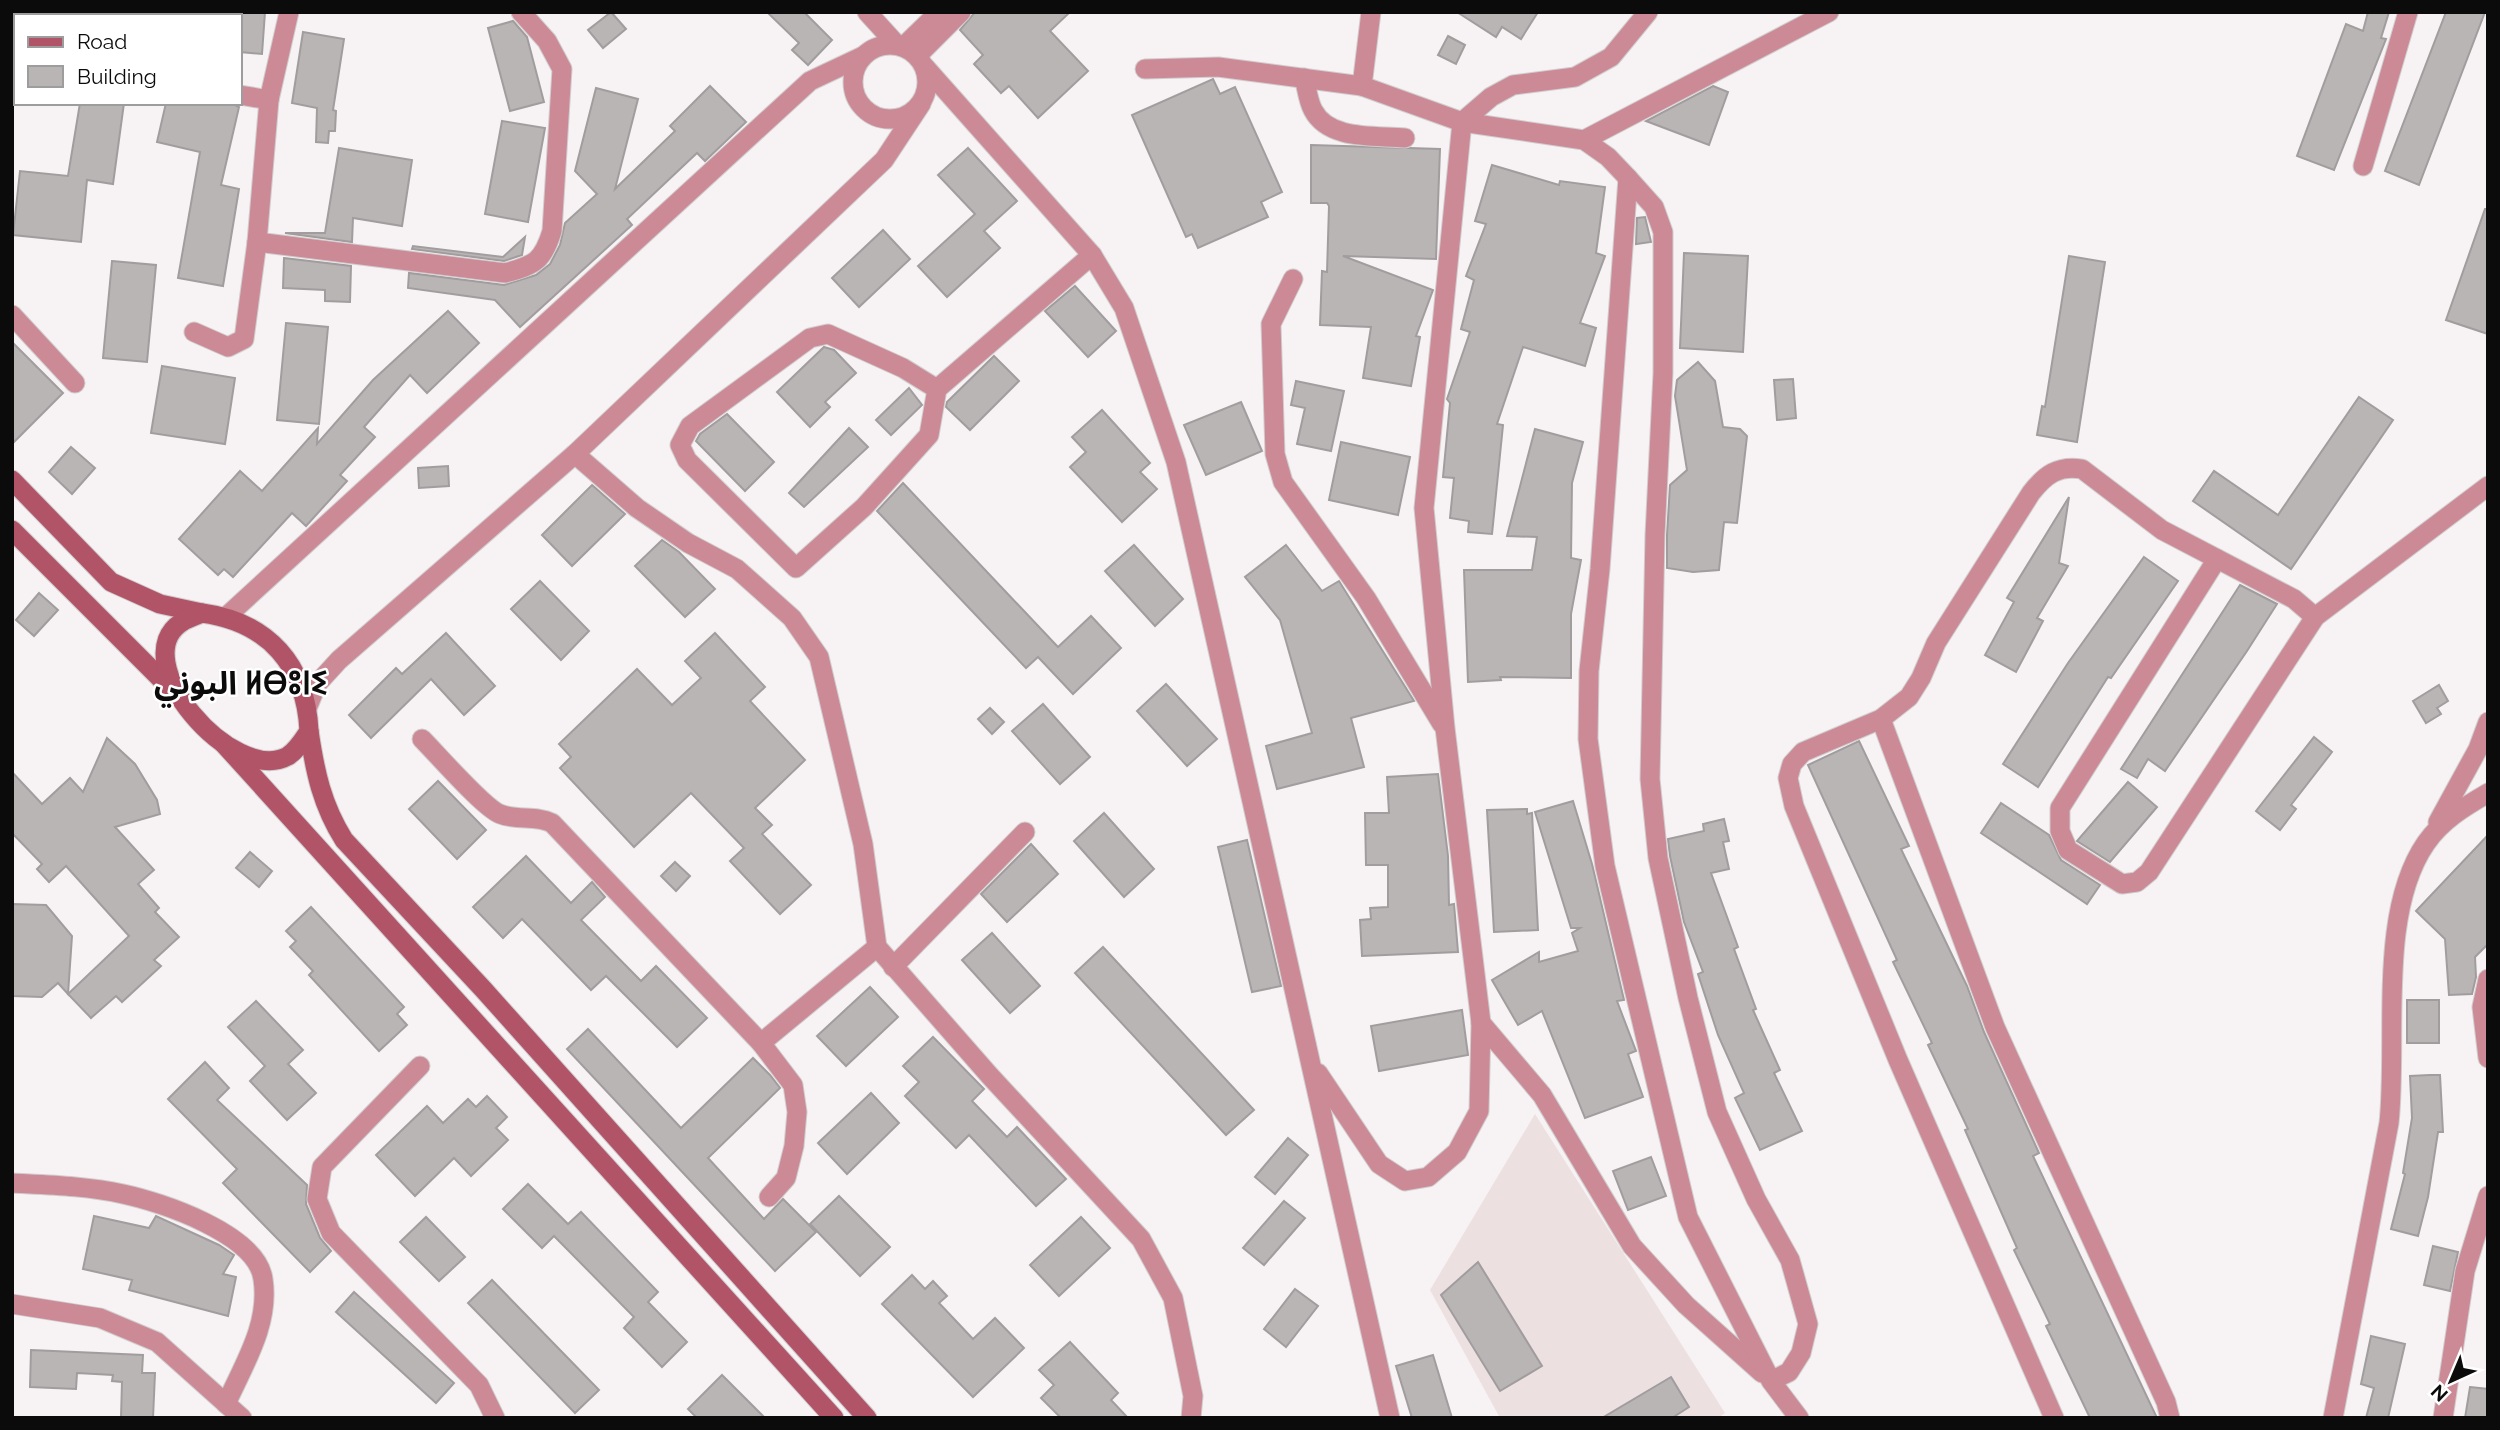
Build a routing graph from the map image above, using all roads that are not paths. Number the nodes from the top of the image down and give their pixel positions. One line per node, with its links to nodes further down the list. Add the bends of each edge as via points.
1 (289, 12): 16 (street)
2 (521, 12): 23 (street, via 547,41 562,69 552,231 545,253 530,266 505,272)
3 (867, 12): 10 (street)
4 (939, 12): 10 (street)
5 (961, 12): 10 (street)
6 (1371, 12): 14 (street)
7 (1648, 12): 18 (street, via 1611,57 1576,77 1513,85)
8 (1829, 12): 20 (street)
9 (2408, 12): 21 (street)
10 (910, 54): 11 (street, via 873,48); 17 (street, via 927,92); 24 (street)
11 (863, 56): 17 (street, via 853,90 866,111 889,120 901,118); 36 (street, via 810,81)
12 (1145, 69): 13 (street, via 1218,67)
13 (1304, 78): 14 (street); 19 (street, via 1313,111 1329,128)
14 (1362, 86): 18 (street)
15 (242, 95): 16 (street)
16 (269, 100): 23 (street)
17 (921, 104): 30 (street, via 884,160)
18 (1462, 122): 20 (street); 42 (street, via 1424,508)
19 (1405, 138)
20 (1584, 140): 22 (street)
21 (2363, 166)
22 (1628, 177): 61 (street, via 1600,569 1588,671 1588,739 1605,866 1688,1217); 61 (street, via 1654,206 1662,232 1663,373 1650,779 1658,858 1717,1112 1756,1199 1790,1260 1808,1324 1801,1353 1789,1372)
23 (257, 242): 27 (street, via 244,339 228,347)
24 (1092, 255): 29 (street); 55 (street, via 1124,308 1176,462)
25 (1293, 279): 42 (street, via 1270,324 1275,454 1283,482 1366,598)
26 (12, 315): 28 (street)
27 (194, 332)
28 (75, 383)
29 (937, 389): 29 (street, via 828,334 810,338 690,426 680,445 687,460 796,568 864,507 929,435)
30 (575, 454): 39 (street, via 339,660 317,684); 49 (street, via 637,508 737,569 792,618 819,657 863,844)
31 (12, 480): 35 (main road, via 111,582 160,604)
32 (2488, 486): 37 (street)
33 (12, 530): 38 (main road)
34 (2217, 559): 37 (street, via 2294,599); 37 (street, via 2060,808 2060,831 2068,850 2104,874 2122,884 2137,882 2149,872); 40 (street, via 2162,530 2082,469 2056,470 2031,493 1936,643 1909,697)
35 (202, 613): 36 (main road); 38 (main road, via 180,622 168,641 166,668)
36 (227, 617): 39 (main road, via 257,630 281,651 297,675)
37 (2315, 617)
38 (178, 696): 45 (main road, via 198,723)
39 (308, 706): 43 (main road)
40 (1881, 719): 70 (street, via 1803,752 1792,764 1788,778 1794,806 1898,1060); 71 (street, via 1995,1027)
41 (2488, 722): 48 (street, via 2478,749)
42 (1444, 728): 52 (street)
43 (309, 731): 45 (main road, via 287,756 268,760); 66 (main road, via 318,786 344,841 492,999)
44 (422, 739): 53 (street, via 496,813 516,819 539,817 552,823)
45 (223, 743): 65 (main road)
46 (2488, 793): 48 (street, via 2454,813)
47 (1025, 832): 50 (street)
48 (2425, 844): 72 (street, via 2407,885 2395,932 2389,1123)
49 (877, 947): 50 (street); 53 (street)
50 (893, 967): 67 (street, via 1141,1239 1173,1298 1193,1396)
51 (2488, 979): 54 (street, via 2483,1007)
52 (1481, 1023): 55 (street, via 1479,1111 1457,1152 1428,1177 1405,1181 1379,1164); 61 (street, via 1542,1094 1632,1246 1686,1305)
53 (761, 1043): 59 (street, via 793,1085 797,1112 786,1178)
54 (2488, 1058)
55 (1310, 1060): 68 (street)
56 (420, 1066): 64 (street, via 322,1167 317,1199 331,1233 480,1385)
57 (12, 1183): 62 (street, via 124,1194 180,1211 231,1237 251,1255 263,1277 261,1326)
58 (2488, 1196): 73 (street, via 2465,1271)
59 (769, 1197)
60 (12, 1304): 62 (street, via 100,1318 157,1342)
61 (1771, 1381): 69 (street)
62 (226, 1404): 63 (street)
63 (242, 1418)
64 (495, 1418)
65 (834, 1418)
66 (867, 1418)
67 (1191, 1418)
68 (1390, 1418)
69 (1799, 1418)
70 (2054, 1418)
71 (2170, 1418)
72 (2333, 1418)
73 (2443, 1418)

